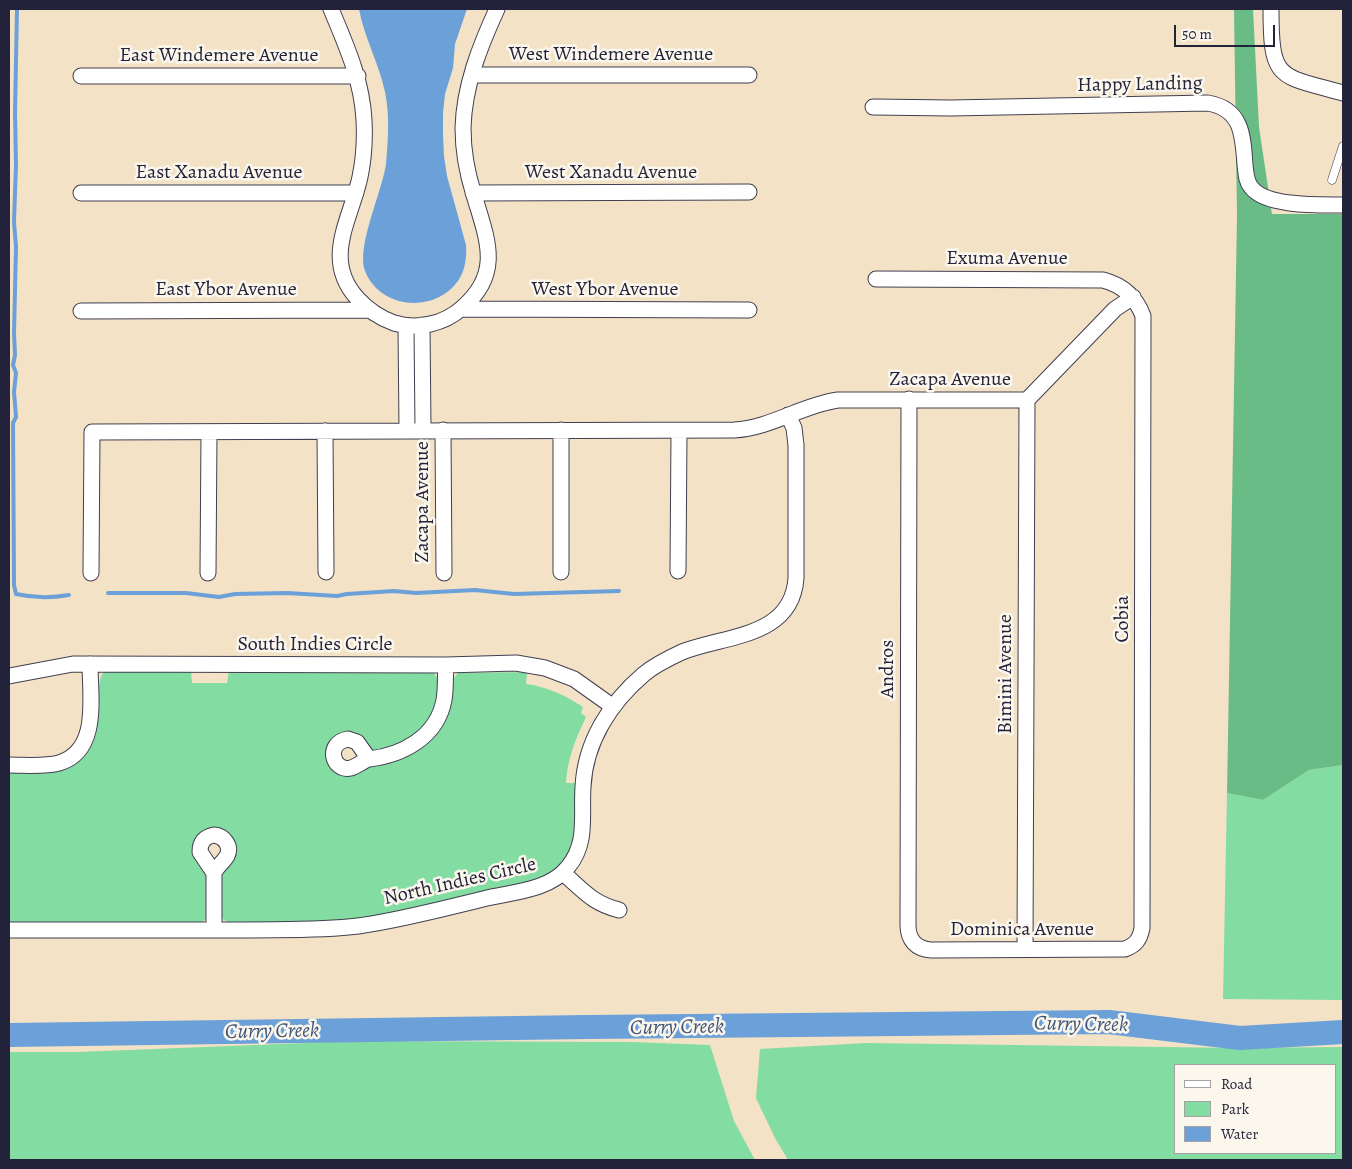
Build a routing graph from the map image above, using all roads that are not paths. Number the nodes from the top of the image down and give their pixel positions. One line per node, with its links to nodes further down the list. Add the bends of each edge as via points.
1 (331, 9): 7 (street)
2 (497, 9): 4 (street)
3 (1271, 9): 8 (street, via 1273,53 1282,72 1293,79)
4 (472, 75): 5 (street, West Windemere Avenue); 15 (street, via 463,130)
5 (749, 75)
6 (81, 76): 7 (street, East Windemere Avenue)
7 (358, 76): 14 (street, via 365,137)
8 (1343, 93)
9 (873, 107): 16 (street, Happy Landing, via 1218,105 1240,126 1246,177 1251,188 1289,204)
10 (1343, 146): 11 (lane)
11 (1332, 180)
12 (749, 192): 15 (street, West Xanadu Avenue)
13 (81, 193): 14 (street, East Xanadu Avenue)
14 (356, 193): 21 (street, via 342,234 341,263 347,285)
15 (473, 193): 19 (street, via 489,245 489,264 478,291)
16 (1343, 205)
17 (876, 279): 18 (street, Exuma Avenue, via 1092,279 1112,283)
18 (1133, 297): 25 (street, Zacapa Avenue, via 1115,309); 52 (street, Cobia, via 1141,309 1144,324 1142,928)
19 (461, 309): 22 (street, West Ybor Avenue); 23 (street, via 443,320)
20 (82, 310): 21 (street, East Ybor Avenue)
21 (370, 310): 23 (street, via 382,318)
22 (749, 310)
23 (414, 326): 27 (street); 28 (street)
24 (909, 400): 25 (street, Zacapa Avenue); 26 (street, Zacapa Avenue, via 838,400); 51 (street, Andros)
25 (1026, 400): 53 (street, Bimini Avenue)
26 (788, 415): 32 (street, Zacapa Avenue, via 748,429); 43 (street, North Indies Circle, via 796,445 796,578 791,601 772,623 682,652 664,661 632,684)
27 (407, 430): 28 (street, Zacapa Avenue); 31 (street, Zacapa Avenue)
28 (423, 430): 29 (street, Zacapa Avenue)
29 (443, 430): 30 (street, Zacapa Avenue); 39 (street, Zacapa Avenue)
30 (560, 430): 32 (street, Zacapa Avenue); 36 (street)
31 (325, 431): 33 (street, Zacapa Avenue); 35 (street)
32 (679, 431): 34 (street)
33 (209, 432): 37 (street, Zacapa Avenue, via 92,432); 38 (street)
34 (678, 571)
35 (326, 572)
36 (560, 572)
37 (91, 573)
38 (208, 573)
39 (444, 573)
40 (90, 664): 41 (street, South Indies Circle); 42 (street, South Indies Circle, via 59,666); 45 (street, via 90,721 80,750 67,760 50,765)
41 (446, 665): 43 (street, South Indies Circle, via 516,663 545,668 574,679); 44 (street, via 443,702 425,735 399,753)
42 (9, 676)
43 (612, 706): 47 (street, North Indies Circle, via 586,762 583,836 575,857)
44 (369, 759)
45 (9, 765)
46 (214, 873): 50 (street)
47 (563, 873): 48 (street, via 594,900); 50 (street, North Indies Circle, via 544,884 365,925)
48 (619, 910)
49 (9, 930): 50 (street, North Indies Circle)
50 (214, 930)
51 (910, 939): 53 (street, Dominica Avenue, via 919,947 931,950)
52 (1137, 943): 53 (street, Dominica Avenue, via 1125,949)
53 (1025, 949)

